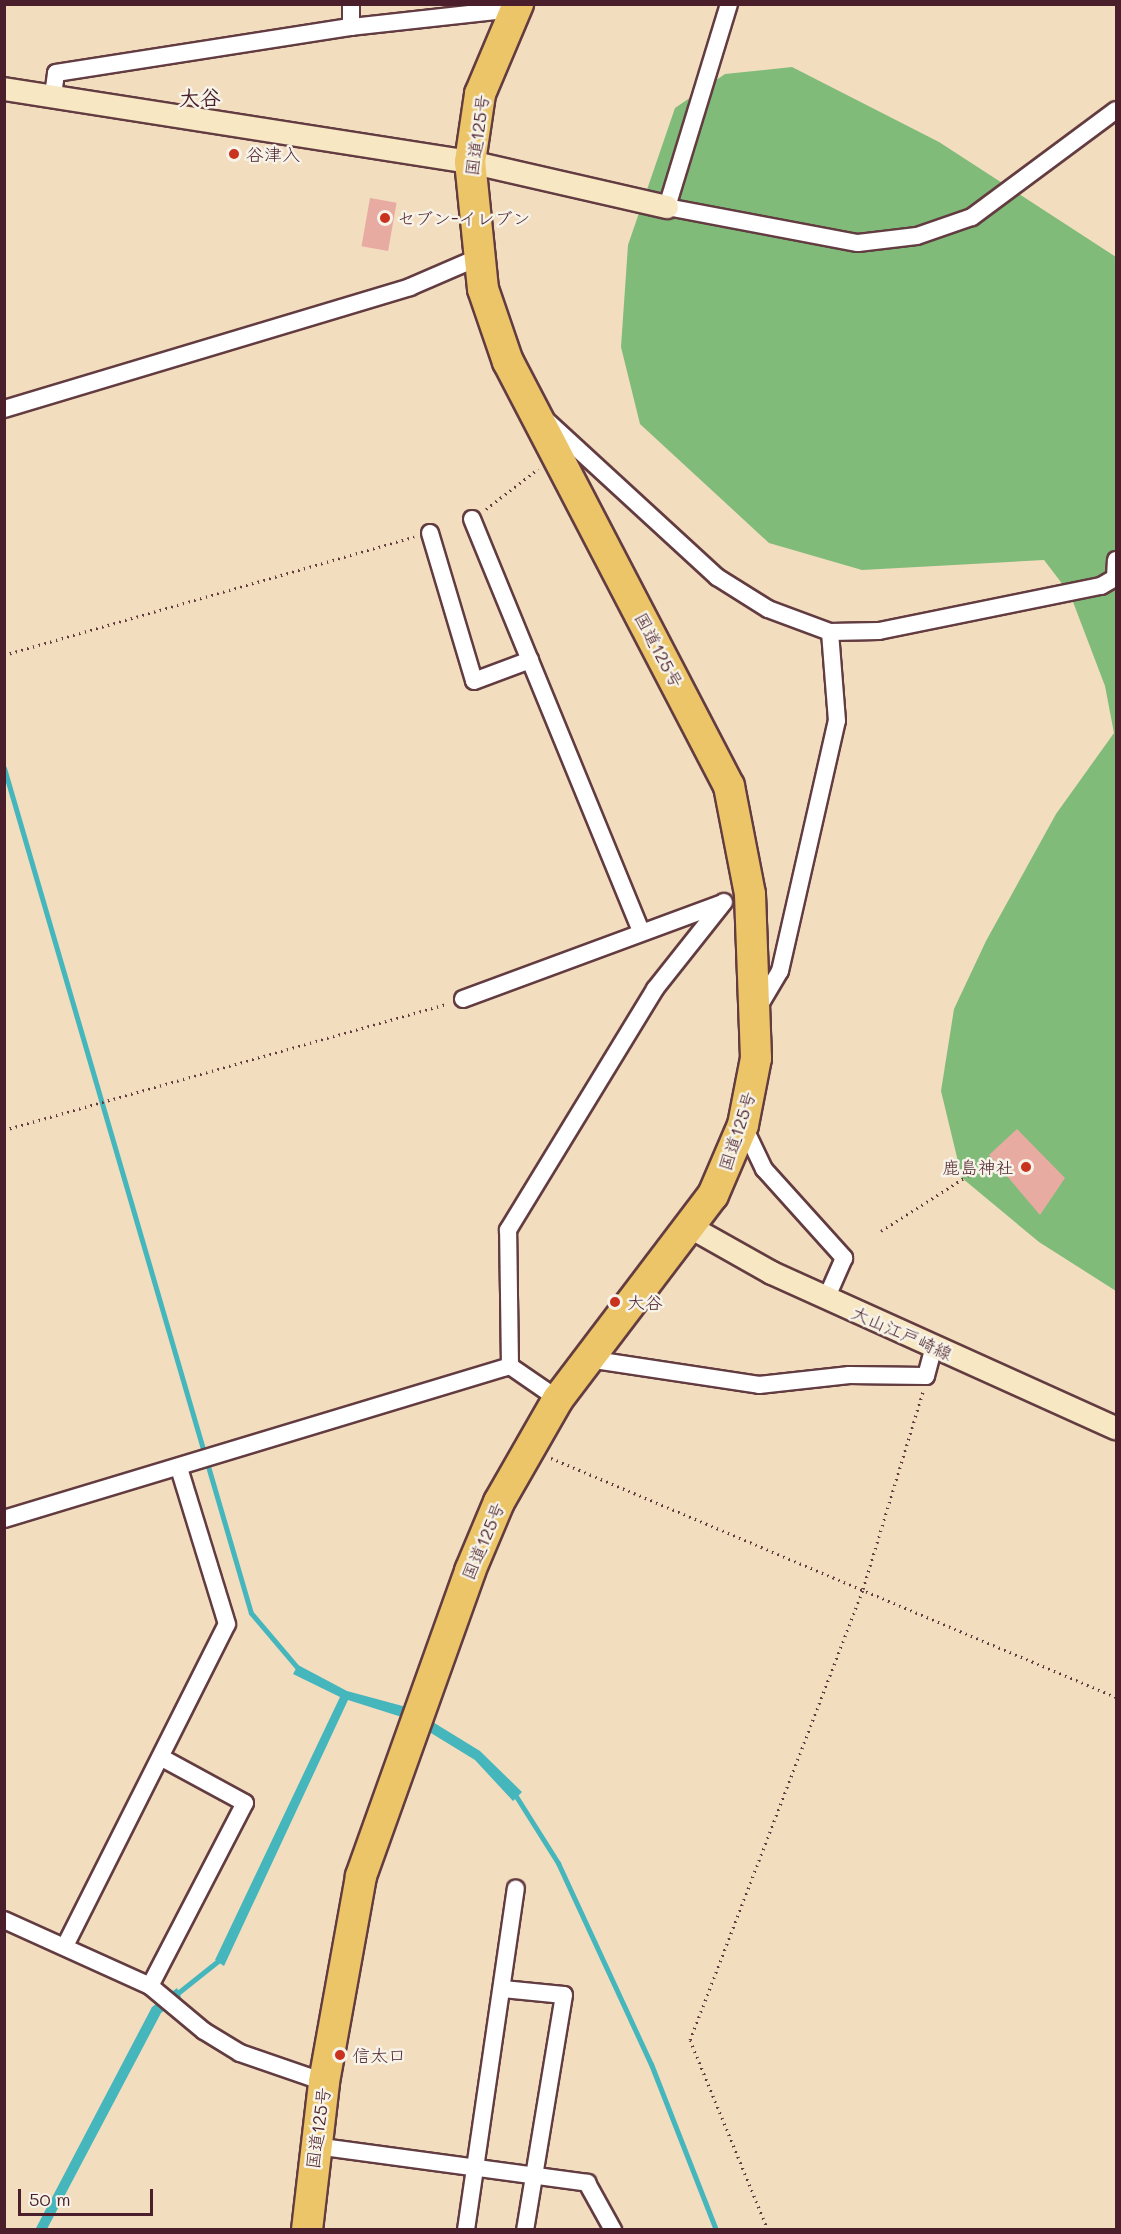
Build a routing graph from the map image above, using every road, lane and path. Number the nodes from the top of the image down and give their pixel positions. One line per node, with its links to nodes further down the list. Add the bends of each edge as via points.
1 (351, 4): 4 (street)
2 (729, 4): 9 (street)
3 (517, 7): 4 (street); 8 (highway, 国道125号, via 480,94)
4 (351, 27): 6 (street, via 56,73)
5 (4, 89): 6 (street)
6 (52, 95): 8 (street)
7 (1116, 110): 9 (street, via 972,217 917,236 858,243)
8 (470, 162): 9 (street); 10 (highway, 国道125号)
9 (667, 207)
10 (477, 258): 11 (street, via 410,287); 12 (highway, 国道125号, via 492,320)
11 (4, 409)
12 (532, 411): 13 (highway, 国道125号); 18 (street, via 717,577 768,609)
13 (556, 456): 14 (path); 21 (highway, 国道125号, via 729,786 741,826)
14 (472, 519): 20 (street)
15 (430, 533): 19 (path); 20 (street, via 474,681)
16 (1116, 560): 17 (street)
17 (1116, 578): 18 (street, via 1101,586 879,631)
18 (830, 632): 24 (street, via 837,721 780,971)
19 (4, 655)
20 (530, 660): 22 (street)
21 (737, 898): 22 (street); 24 (highway, 国道125号); 33 (street, via 655,989 508,1230)
22 (641, 931): 23 (street)
23 (463, 999): 26 (path)
24 (757, 1010): 25 (highway, 国道125号, via 756,1058)
25 (743, 1125): 28 (highway, 国道125号, via 719,1183); 30 (street, via 764,1169 844,1258)
26 (4, 1130)
27 (992, 1160): 29 (path)
28 (692, 1228): 30 (street, 大山江戸崎線); 32 (highway, 国道125号)
29 (881, 1231)
30 (826, 1299): 31 (street, 大山江戸崎線)
31 (934, 1347): 34 (street); 36 (street, 大山江戸崎線)
32 (588, 1359): 34 (street, via 759,1385 849,1375); 35 (highway, 国道125号)
33 (510, 1366): 35 (street); 38 (street)
34 (926, 1376): 40 (path, via 914,1431)
35 (558, 1399): 37 (highway, 国道125号)
36 (1116, 1428)
37 (527, 1448): 40 (path); 48 (highway, 国道125号, via 474,1561 403,1747 361,1876)
38 (184, 1466): 39 (street); 42 (street, via 227,1624)
39 (4, 1519)
40 (862, 1589): 41 (path); 56 (path, via 690,2040)
41 (1116, 1697)
42 (162, 1758): 45 (street); 46 (street, via 245,1803)
43 (516, 1889): 47 (street)
44 (4, 1920): 45 (street)
45 (64, 1946): 46 (street)
46 (150, 1986): 48 (street, via 204,2031 240,2053)
47 (502, 1989): 50 (street); 51 (street, via 564,1995)
48 (324, 2082): 49 (highway, 国道125号)
49 (315, 2146): 50 (street); 52 (highway, 国道125号)
50 (477, 2169): 51 (street); 53 (street)
51 (534, 2178): 54 (street); 55 (street, via 587,2183)
52 (307, 2229)
53 (466, 2229)
54 (525, 2229)
55 (613, 2229)
56 (768, 2229)

